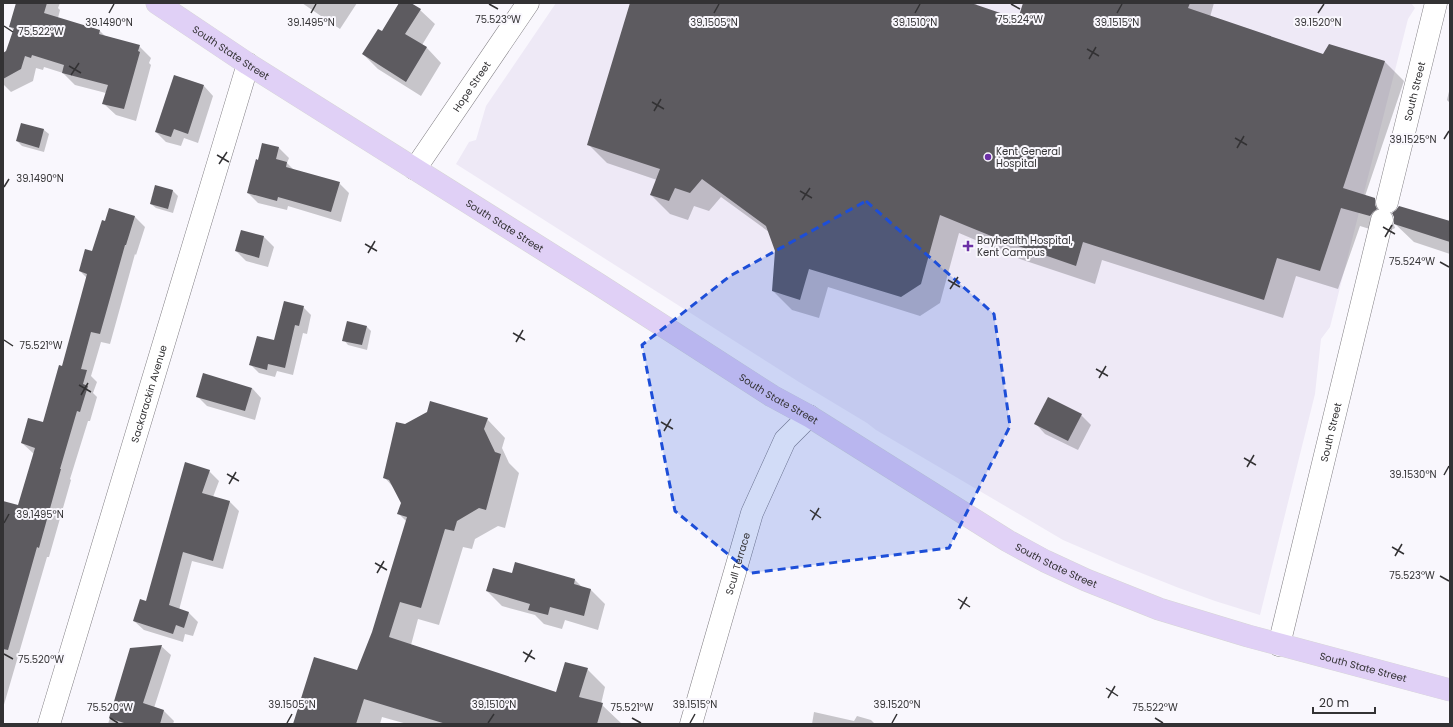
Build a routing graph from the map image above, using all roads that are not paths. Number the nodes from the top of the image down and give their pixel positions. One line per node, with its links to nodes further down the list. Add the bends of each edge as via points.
1 (157, 3): 4 (main road, South State Street)
2 (528, 3): 5 (street, Hope Street)
3 (1436, 3): 7 (street, South Street)
4 (248, 64): 5 (main road, South State Street); 9 (street, Sackarackin Avenue)
5 (415, 169): 6 (main road, South State Street, via 772,396)
6 (809, 416): 7 (main road, South State Street, via 1008,541 1045,561 1159,609); 10 (street, Scull Terrace, via 785,440 752,513)
7 (1279, 645): 8 (main road, South State Street)
8 (1450, 690)
9 (49, 724)
10 (691, 724)

